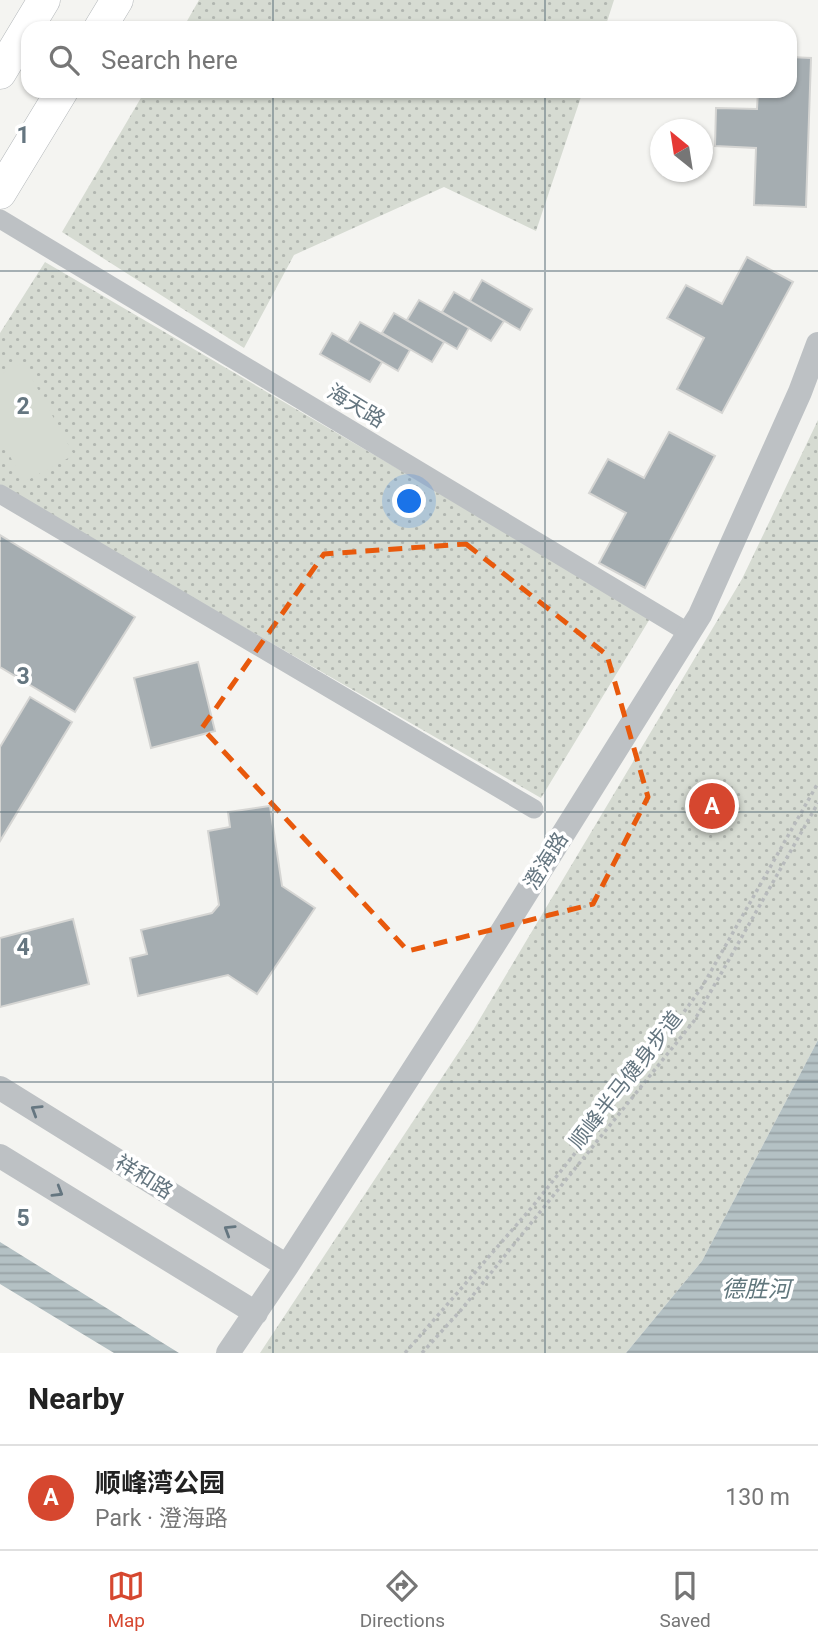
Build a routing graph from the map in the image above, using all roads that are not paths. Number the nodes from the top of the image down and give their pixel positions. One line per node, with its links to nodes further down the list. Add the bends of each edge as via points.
1 (117, 0): 4 (main road)
2 (39, 2): 3 (main road)
3 (29, 21)
4 (104, 21)
5 (21, 35): 6 (main road)
6 (0, 74)
7 (58, 98): 8 (main road)
8 (0, 193)
9 (0, 219): 12 (street, 海天路)
10 (818, 344): 12 (street, 澄海路)
11 (0, 494): 13 (street)
12 (689, 633): 16 (street, 澄海路)
13 (534, 809)
14 (0, 1088): 16 (street, 祥和路, one-way to 14)
15 (0, 1156): 17 (street, one-way to 17)
16 (287, 1266): 17 (street, 澄海路)
17 (256, 1312): 18 (street, 澄海路)
18 (228, 1353)

